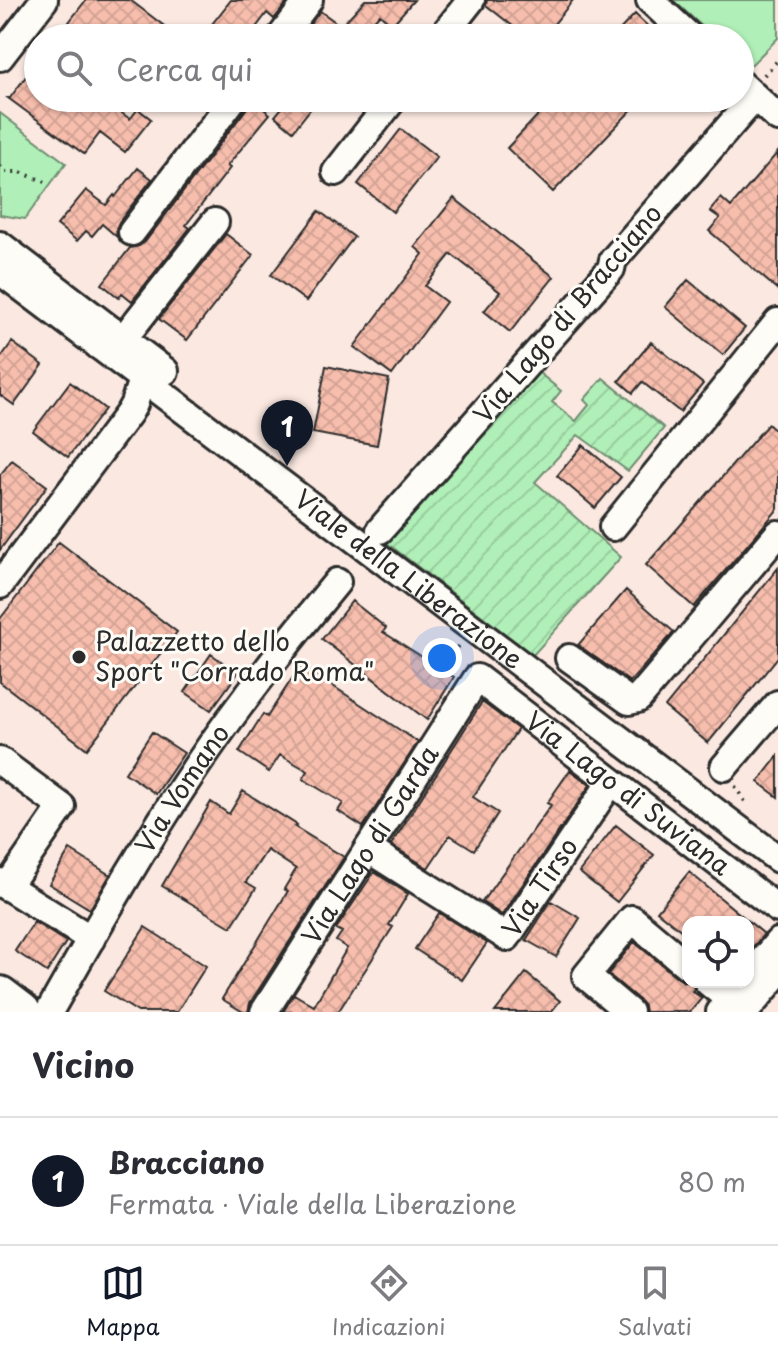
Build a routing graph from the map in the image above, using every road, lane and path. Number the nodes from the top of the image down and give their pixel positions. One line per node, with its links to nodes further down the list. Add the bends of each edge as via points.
1 (44, 0): 5 (street)
2 (309, 0): 6 (street)
3 (471, 0): 7 (street)
4 (650, 0): 8 (street)
5 (25, 24)
6 (291, 24)
7 (452, 24)
8 (676, 24)
9 (24, 26): 10 (street)
10 (0, 57)
11 (754, 96): 15 (street)
12 (223, 112): 21 (street)
13 (383, 112): 17 (street)
14 (731, 112): 28 (street, Via Lago di Bracciano, via 611,269)
15 (778, 118)
16 (0, 166): 18 (path)
17 (336, 172)
18 (2, 174): 19 (path, via 20,172)
19 (51, 184)
20 (215, 222): 25 (street)
21 (132, 232)
22 (0, 245): 25 (street)
23 (0, 271): 25 (street, Viale della Liberazione)
24 (778, 322): 27 (street)
25 (111, 339): 26 (street, Viale della Liberazione)
26 (153, 375): 31 (street); 40 (street, Viale della Liberazione, via 391,565)
27 (613, 527)
28 (380, 530)
29 (778, 534): 32 (street, via 638,699 629,701)
30 (337, 582): 43 (street, Via Vomano, via 207,751)
31 (0, 585)
32 (569, 658)
33 (477, 678): 37 (street, Via Lago di Suviana); 39 (street, Via Lago di Garda)
34 (778, 704): 36 (street)
35 (0, 761): 41 (street, via 62,807)
36 (724, 767): 38 (path)
37 (611, 782): 39 (street, Via Tirso, via 507,937); 42 (street, Via Lago di Suviana)
38 (754, 813)
39 (368, 849): 49 (street, Via Lago di Garda)
40 (778, 859)
41 (4, 884): 43 (street)
42 (778, 909)
43 (91, 939): 48 (street, Via Vomano)
44 (778, 942): 47 (street)
45 (682, 961): 50 (street, via 632,919 586,976)
46 (778, 973): 47 (street)
47 (737, 997)
48 (22, 1007)
49 (264, 1012)
50 (629, 1012)

